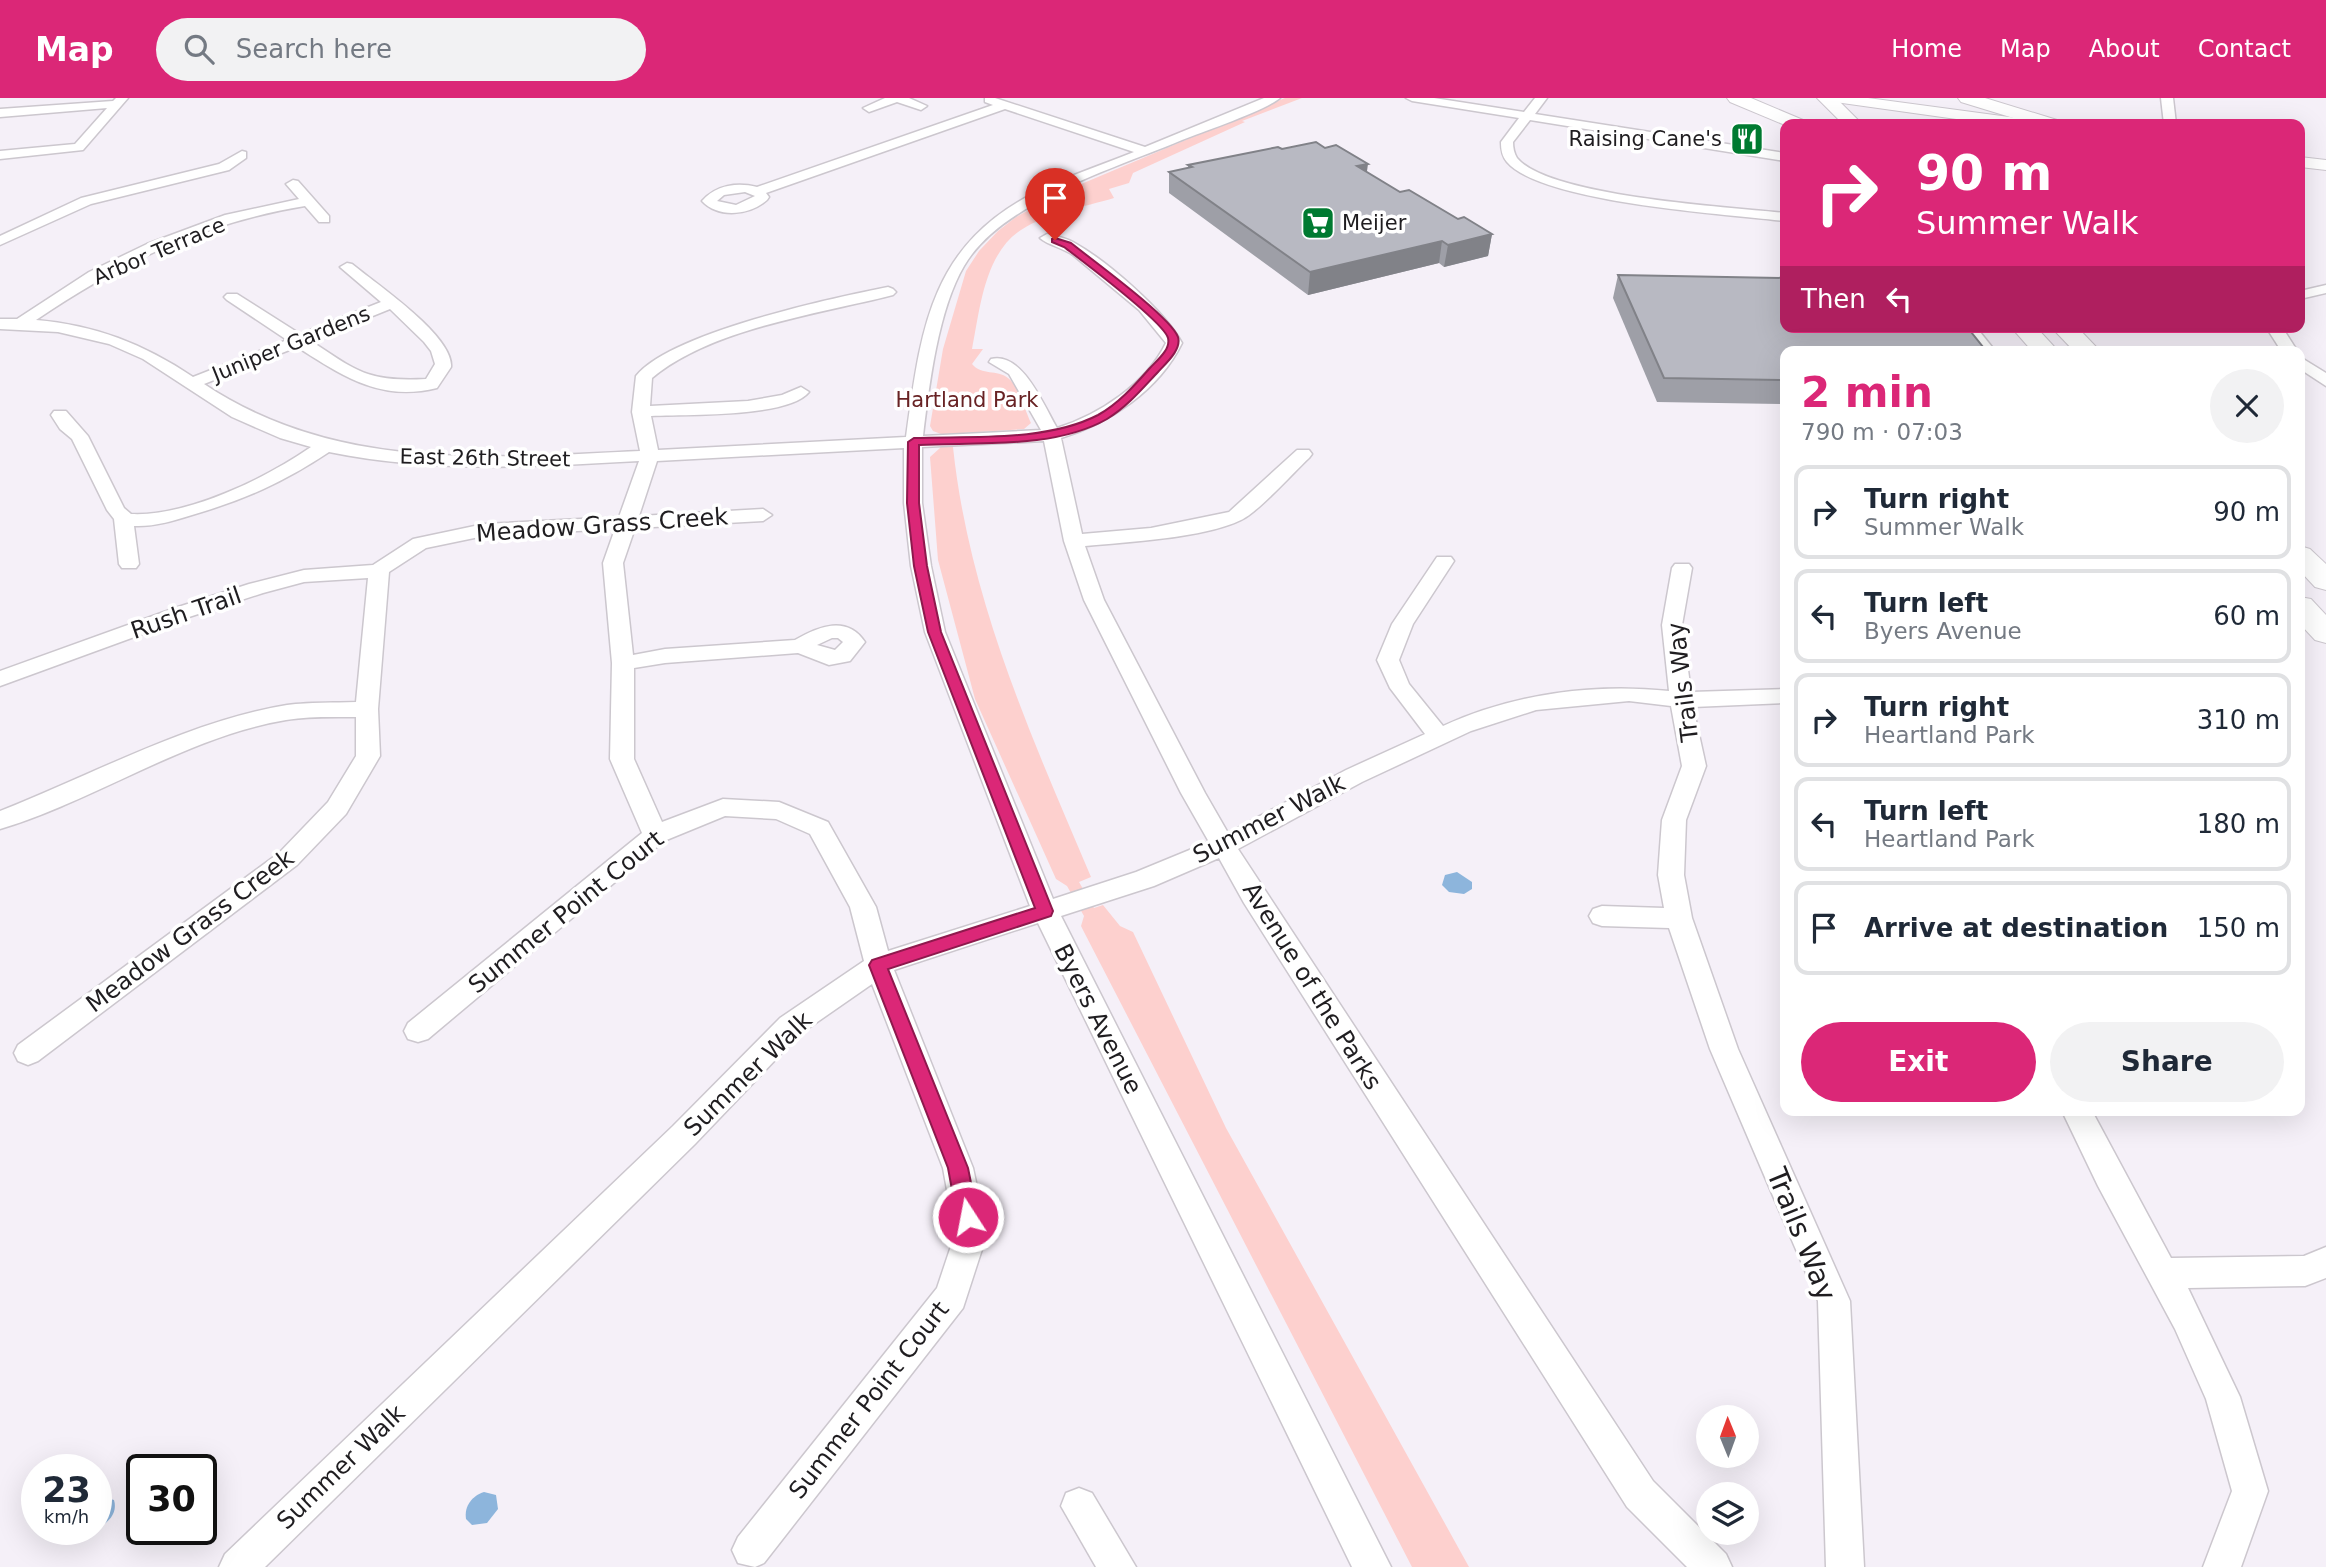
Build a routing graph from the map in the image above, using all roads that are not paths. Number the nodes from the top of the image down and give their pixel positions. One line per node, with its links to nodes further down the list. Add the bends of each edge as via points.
1 (897, 98): 14 (street); 15 (street)
2 (983, 98): 13 (street)
3 (1274, 98): 26 (street, Byers Avenue)
4 (1412, 98): 18 (street)
5 (1736, 98): 17 (highway)
6 (1826, 98): 19 (highway)
7 (1835, 98): 20 (main road)
8 (1961, 98): 21 (highway, via 1971,106)
9 (1967, 98): 22 (highway)
10 (2167, 98): 23 (street)
11 (119, 101): 16 (street); 27 (street, via 79,147)
12 (1546, 102): 18 (street); 24 (street)
13 (1005, 105): 26 (street); 35 (street)
14 (921, 106)
15 (869, 108)
16 (0, 113)
17 (1804, 116)
18 (1524, 117): 24 (street); 33 (street, via 1509,136 1508,152 1519,167)
19 (1848, 119)
20 (1960, 119)
21 (1972, 119)
22 (2035, 119)
23 (2169, 119)
24 (1539, 120): 25 (street); 29 (street)
25 (1522, 143)
26 (1145, 151): 60 (street, Byers Avenue, via 1024,204 996,222 964,254 945,291 924,364)
27 (0, 155)
28 (242, 155): 40 (street, via 224,167 86,201)
29 (1780, 156)
30 (1523, 157): 33 (street)
31 (2305, 163): 32 (main road)
32 (2326, 165)
33 (1537, 175): 37 (street, via 1590,193)
34 (293, 184): 36 (street)
35 (758, 191)
36 (308, 201): 38 (street); 46 (street, Arbor Terrace, via 223,222 138,255 82,283)
37 (1780, 216)
38 (324, 219)
39 (1047, 238): 59 (street, East 26th Street, via 1068,245 1158,318 1174,343 1160,364 1112,411)
40 (0, 242)
41 (347, 267): 44 (street)
42 (888, 292): 57 (street, via 841,300 663,359 644,376)
43 (232, 297): 49 (street)
44 (392, 303): 49 (street, Juniper Gardens); 49 (street, via 441,354 442,369 431,384 391,386 366,381)
45 (0, 324): 46 (street, East 26th Street)
46 (20, 324): 55 (street, East 26th Street, via 115,340)
47 (2029, 333): 50 (highway)
48 (2069, 333): 51 (highway)
49 (301, 340): 55 (street, Juniper Gardens)
50 (2041, 346)
51 (2083, 346)
52 (997, 362): 59 (street, Avenue of the Parks, via 1015,371)
53 (2305, 366): 54 (street)
54 (2326, 381)
55 (190, 384): 61 (street, East 26th Street, via 252,420)
56 (801, 392): 57 (street, via 760,404)
57 (641, 412): 63 (street)
58 (60, 415): 65 (street, via 79,436)
59 (1052, 435): 60 (street, East 26th Street); 67 (street, Avenue of the Parks)
60 (914, 442): 63 (street, East 26th Street); 86 (street, Byers Avenue, via 913,503 920,566 935,632)
61 (325, 446): 63 (street, East 26th Street, via 405,459 472,463); 65 (street, via 245,492 146,520)
62 (1303, 454): 67 (street, via 1236,516 1151,534)
63 (650, 456): 66 (street)
64 (763, 515): 66 (street, Meadow Grass Creek)
65 (123, 518): 70 (street)
66 (629, 523): 72 (street, Meadow Grass Creek, via 484,530 420,543); 77 (street, via 613,563)
67 (1074, 541): 85 (street, Avenue of the Parks, via 1094,600)
68 (2305, 560): 73 (highway)
69 (1444, 561): 82 (street, via 1395,640 1388,662 1394,678)
70 (129, 564)
71 (1682, 568): 80 (street, Trails Way, via 1672,625)
72 (379, 570): 78 (street, Rush Trail, via 285,581 201,605); 81 (street, Meadow Grass Creek)
73 (2326, 580)
74 (2305, 611): 75 (highway)
75 (2326, 633)
76 (800, 646): 77 (street)
77 (623, 663): 84 (street, via 622,759)
78 (0, 679)
79 (1780, 696): 80 (street, Summer Walk)
80 (1681, 700): 82 (street, Summer Walk, via 1629,694 1534,703); 88 (street, Trails Way, via 1694,765 1674,820 1671,875)
81 (368, 709): 83 (street, via 278,714 182,745); 91 (street, Meadow Grass Creek, via 368,756 337,807 288,859)
82 (1438, 737): 85 (street, Summer Walk)
83 (0, 820)
84 (655, 835): 89 (street, Summer Point Court, via 723,807 779,811 819,828 863,907); 90 (street, Summer Point Court)
85 (1224, 846): 86 (street, Summer Walk, via 1145,879); 100 (street, Avenue of the Parks, via 1640,1494)
86 (1045, 911): 89 (street, Summer Walk); 99 (street, Byers Avenue)
87 (1602, 916): 88 (street)
88 (1679, 918): 101 (street, Trails Way, via 1724,1049 1834,1301)
89 (878, 965): 96 (street, Summer Point Court, via 958,1168 971,1234 951,1297); 97 (street, Summer Walk, via 790,1026 692,1128)
90 (418, 1031)
91 (28, 1053)
92 (2079, 1116): 94 (street)
93 (2326, 1262): 94 (street, via 2305,1271)
94 (2163, 1273): 102 (street, via 2223,1397 2250,1491)
95 (1079, 1506): 98 (street)
96 (751, 1550)
97 (238, 1567)
98 (1117, 1567)
99 (1372, 1567)
100 (1713, 1567)
101 (1845, 1567)
102 (2221, 1567)

